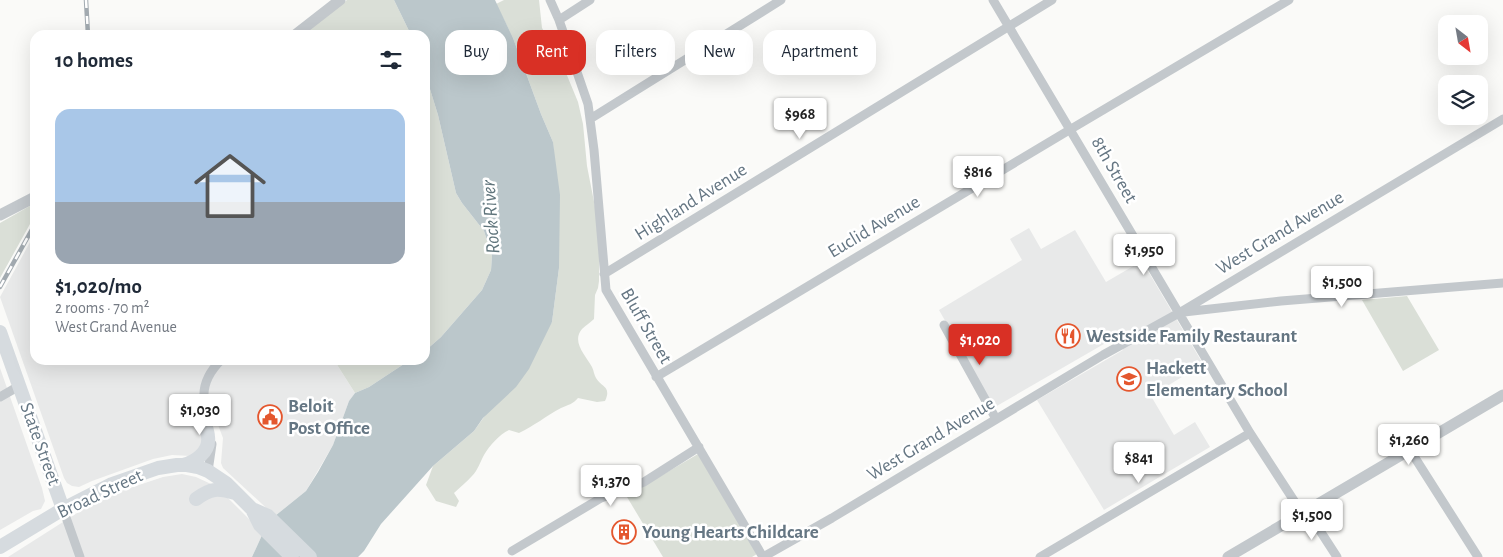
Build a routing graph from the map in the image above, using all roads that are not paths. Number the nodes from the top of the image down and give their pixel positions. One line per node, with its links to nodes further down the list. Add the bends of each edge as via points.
1 (340, 0): 11 (street)
2 (550, 0): 9 (street, Bluff Street)
3 (590, 0): 9 (street)
4 (781, 0): 12 (street)
5 (993, 0): 10 (street, 8th Street)
6 (1052, 0): 10 (street, Highland Avenue)
7 (1289, 0): 8 (street, Euclid Avenue)
8 (1275, 4): 14 (street, Euclid Avenue)
9 (559, 20): 12 (street, Bluff Street, via 588,104)
10 (1008, 26): 14 (street, 8th Street); 17 (street, Highland Avenue)
11 (301, 30)
12 (590, 119): 17 (street, Bluff Street)
13 (1503, 119): 19 (street, West Grand Avenue)
14 (1070, 129): 19 (street, 8th Street); 23 (street, Euclid Avenue)
15 (30, 200): 16 (street)
16 (0, 215)
17 (604, 274): 23 (street, Bluff Street, via 608,295)
18 (1503, 283): 19 (street, via 1281,301)
19 (1179, 313): 28 (street, West Grand Avenue); 29 (street, 8th Street)
20 (944, 325): 28 (street)
21 (0, 332): 24 (main road, State Street)
22 (216, 365): 27 (street, via 206,381)
23 (656, 377): 30 (street, Bluff Street)
24 (19, 386): 26 (street); 36 (main road, State Street)
25 (1503, 395): 31 (street)
26 (0, 397)
27 (204, 397): 32 (main road, via 207,445 204,453); 33 (street, via 212,445)
28 (996, 419): 45 (street, West Grand Avenue)
29 (1250, 433): 37 (street, 8th Street); 41 (street)
30 (699, 447): 40 (street, via 644,482 601,498); 45 (street, Bluff Street)
31 (1410, 450): 37 (street); 48 (street)
32 (182, 465): 33 (main road, Broad Street); 36 (main road, Broad Street, via 158,468 112,484)
33 (208, 471): 34 (main road, Broad Street)
34 (237, 494): 35 (main road, via 215,489); 38 (main road, Broad Street)
35 (196, 499)
36 (63, 509): 39 (main road, Broad Street); 42 (street, State Street)
37 (1302, 513): 46 (street); 47 (street, 8th Street, via 1315,524)
38 (264, 520): 43 (main road, Broad Street); 44 (main road, Broad Street)
39 (0, 547)
40 (512, 551)
41 (1043, 556)
42 (80, 557)
43 (292, 557)
44 (310, 557)
45 (763, 557)
46 (1228, 557)
47 (1336, 557)
48 (1478, 557)

